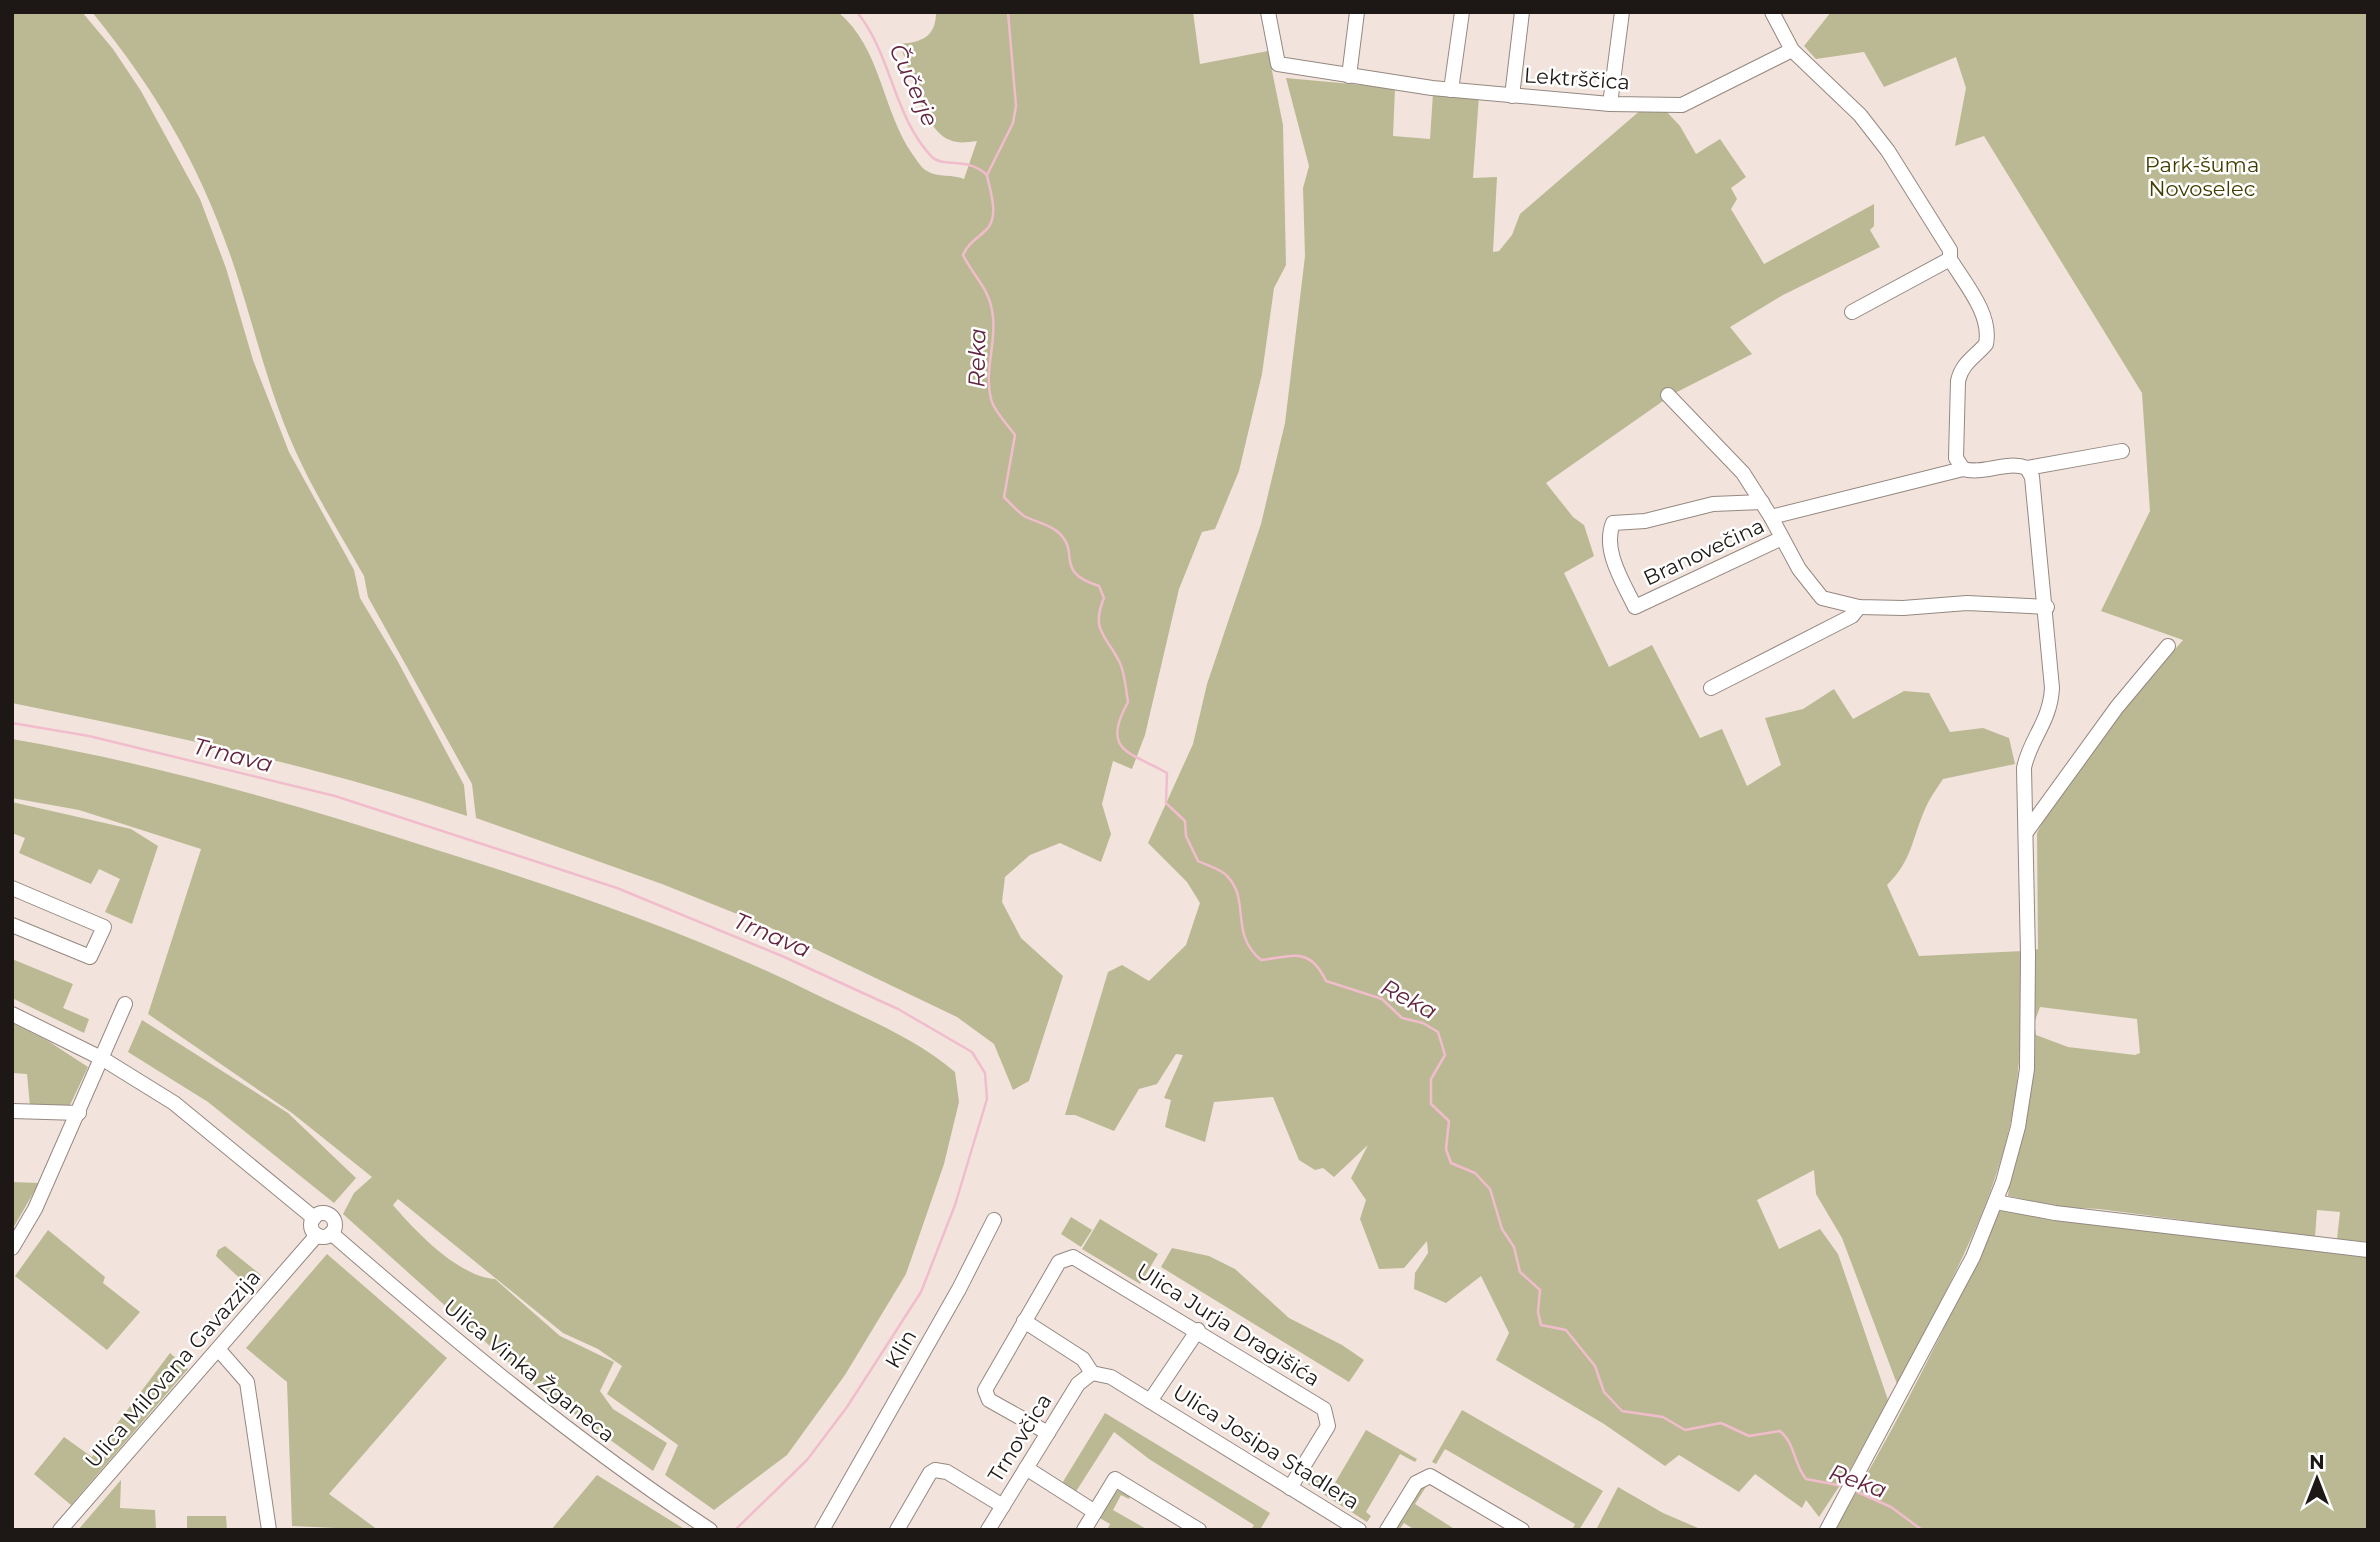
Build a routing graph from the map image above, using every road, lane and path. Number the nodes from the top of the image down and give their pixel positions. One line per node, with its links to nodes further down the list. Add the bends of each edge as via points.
1 (1268, 12): 8 (street, Lektrščica, via 1279,64)
2 (1357, 12): 8 (street)
3 (1462, 12): 9 (street)
4 (1522, 12): 10 (street)
5 (1622, 12): 11 (street)
6 (1772, 12): 7 (street)
7 (1792, 50): 11 (street, Lektrščica, via 1682,105); 12 (street, via 1867,124 1950,250)
8 (1349, 76): 9 (street, Lektrščica)
9 (1451, 89): 10 (street, Lektrščica)
10 (1511, 96): 11 (street, Lektrščica)
11 (1610, 104)
12 (1950, 259): 13 (street); 17 (street, via 1980,309 1988,335 1986,344 1961,370 1958,382 1956,458)
13 (1852, 312)
14 (1668, 395): 18 (street, Branovečina, via 1743,473)
15 (2122, 451): 16 (street, Branovečina)
16 (2027, 468): 17 (street, Branovečina); 22 (street, via 2032,478)
17 (1963, 469): 19 (street, Branovečina)
18 (1762, 502): 19 (street, Branovečina); 20 (street, Branovečina, via 1713,504 1645,521 1613,523 1609,533 1614,562 1635,607)
19 (1771, 517): 20 (street, Branovečina)
20 (1782, 538): 21 (street, Branovečina, via 1822,598)
21 (1859, 607): 22 (street, Branovečina, via 1968,603); 24 (street, via 1852,616)
22 (2047, 607): 25 (street, via 2052,702 2026,758)
23 (2168, 646): 25 (street, via 2117,707)
24 (1711, 688)
25 (2027, 831): 33 (street, via 2027,1069 2018,1127)
26 (12, 888): 27 (street, via 104,927 90,957)
27 (12, 925)
28 (125, 1004): 30 (street)
29 (12, 1014): 30 (street)
30 (103, 1059): 32 (street); 34 (street, via 197,1119)
31 (12, 1111): 32 (street)
32 (79, 1113): 37 (street)
33 (1996, 1202): 38 (street, via 2069,1215); 62 (street, via 1973,1257)
34 (314, 1217): 36 (street, via 311,1227); 36 (street, Ulica Vinka Žganeca, via 323,1213 331,1217 334,1227)
35 (994, 1220): 47 (street, Klin, via 926,1349)
36 (324, 1234): 41 (street, Ulica Milovana Gavazzija); 52 (street, Ulica Vinka Žganeca, via 531,1402)
37 (12, 1248)
38 (2368, 1250)
39 (1024, 1321): 40 (street, Ulica Jurja Dragišića, via 1059,1262 1068,1256); 42 (street, Ulica Josipa Stadlera, via 1083,1359); 44 (street, via 986,1383 985,1395)
40 (1198, 1330): 43 (street, Ulica Josipa Stadlera); 46 (street, Ulica Jurja Dragišića, via 1328,1414 1328,1426)
41 (219, 1350): 50 (street, Ulica Milovana Gavazzija); 51 (street, via 247,1382)
42 (1092, 1373): 43 (street, Ulica Josipa Stadlera, via 1111,1377); 44 (street, Trnovčica, via 1078,1384)
43 (1150, 1401): 46 (street, Ulica Josipa Stadlera)
44 (1048, 1433): 45 (street, Trnovčica)
45 (1026, 1468): 48 (street, Trnovčica); 49 (street)
46 (1290, 1488): 59 (street, Ulica Josipa Stadlera)
47 (839, 1496): 53 (street, Klin); 54 (street, Klin)
48 (1003, 1506): 55 (street, via 947,1472 935,1470); 56 (street, Trnovčica)
49 (1095, 1512): 57 (street); 58 (street, via 1115,1479)
50 (60, 1530)
51 (269, 1530)
52 (710, 1530)
53 (812, 1530)
54 (822, 1530)
55 (897, 1530)
56 (988, 1530)
57 (1084, 1530)
58 (1199, 1530)
59 (1359, 1530)
60 (1387, 1530): 61 (street, via 1416,1483 1430,1476)
61 (1522, 1530)
62 (1827, 1530)

